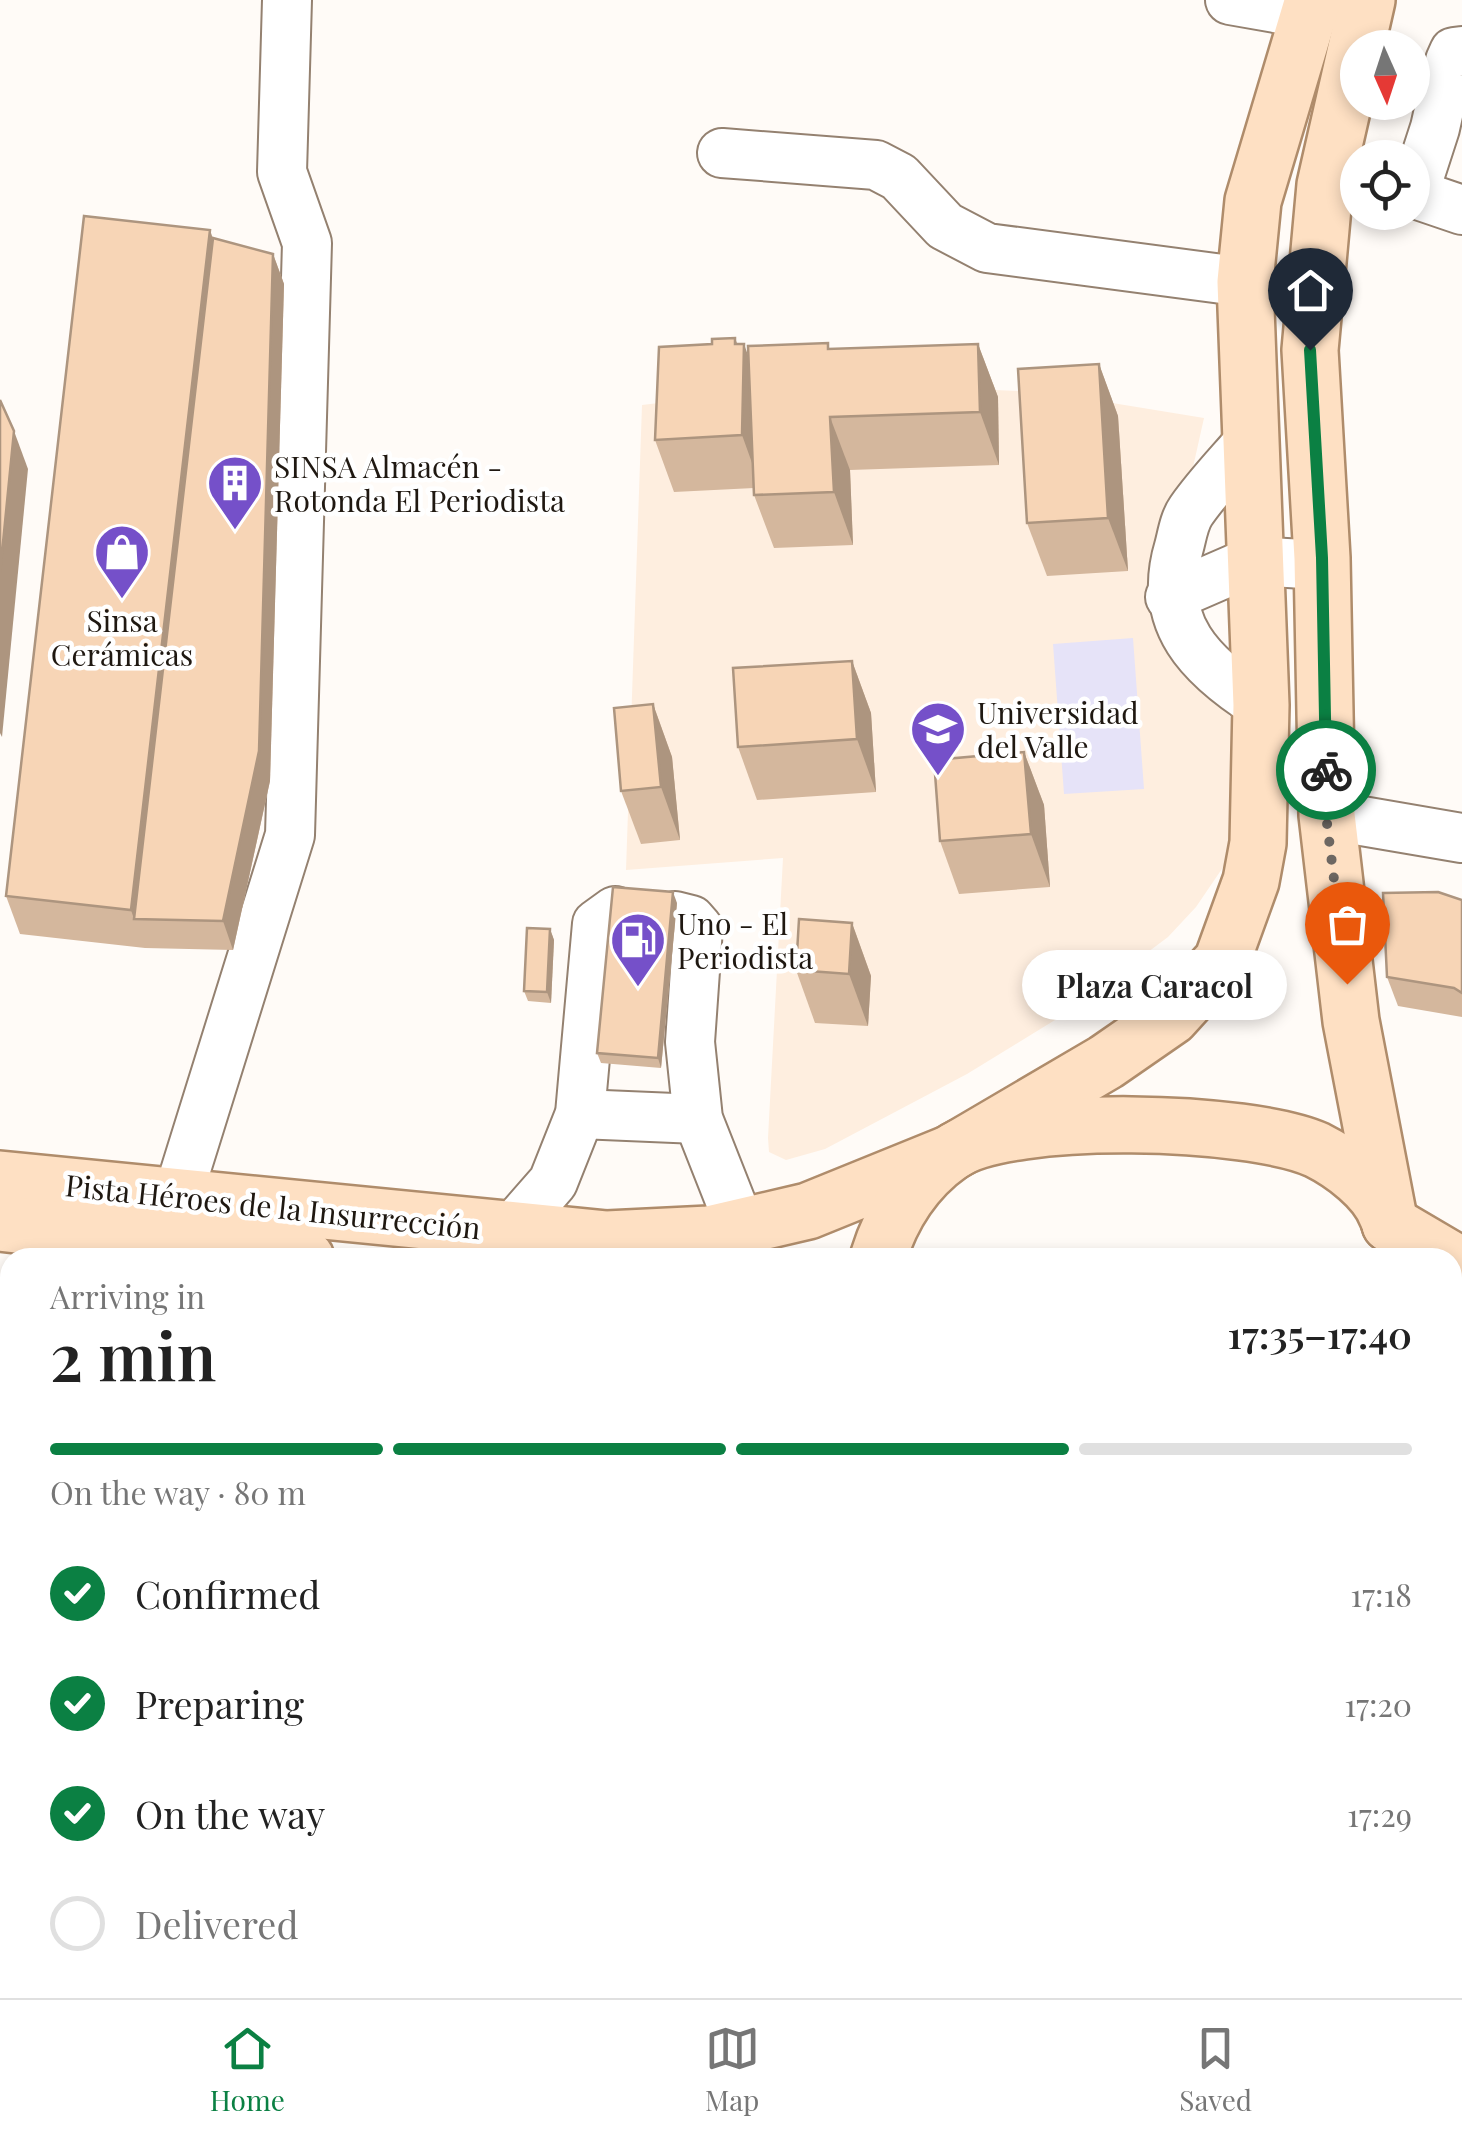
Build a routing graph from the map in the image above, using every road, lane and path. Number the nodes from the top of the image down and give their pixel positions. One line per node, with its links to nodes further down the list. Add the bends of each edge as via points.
1 (288, 0): 26 (street, via 282,172 307,244 290,835)
2 (1230, 0): 4 (street)
3 (1368, 0): 6 (main road)
4 (1311, 7): 12 (main road, via 1253,200)
5 (1462, 51): 7 (street, via 1450,61)
6 (1348, 140)
7 (1430, 145)
8 (722, 153): 12 (street, via 876,165 899,177 946,226 987,248)
9 (1340, 196): 15 (main road, via 1310,350)
10 (1430, 199): 11 (street)
11 (1462, 210)
12 (1245, 282): 13 (main road)
13 (1252, 438): 14 (main road); 16 (street, via 1189,514 1170,574)
14 (1252, 561): 15 (street); 16 (street); 17 (main road)
15 (1321, 565): 18 (main road)
16 (1170, 597): 17 (street, via 1182,630 1205,662)
17 (1261, 704): 24 (main road, via 1258,843 1222,961 1138,1042)
18 (1326, 815): 19 (street); 30 (main road, via 1351,1021)
19 (1462, 838)
20 (615, 911): 22 (street, via 598,924)
21 (675, 916): 23 (street, via 698,928 690,1042)
22 (580, 1114): 23 (street); 29 (street, via 553,1182)
23 (698, 1120): 28 (street)
24 (951, 1153): 28 (main road, Pista Héroes de la Insurrección, via 808,1211); 30 (main road, via 1004,1132 1058,1125 1277,1138 1316,1150 1355,1176 1382,1202); 32 (main road, via 904,1199)
25 (0, 1179): 26 (main road, Pista Héroes de la Insurrección)
26 (177, 1198): 29 (main road, Pista Héroes de la Insurrección)
27 (0, 1223): 31 (main road, Pista Héroes de la Insurrección)
28 (741, 1228): 29 (main road, Pista Héroes de la Insurrección, via 649,1240)
29 (512, 1230)
30 (1394, 1241)
31 (219, 1248)
32 (882, 1248)

